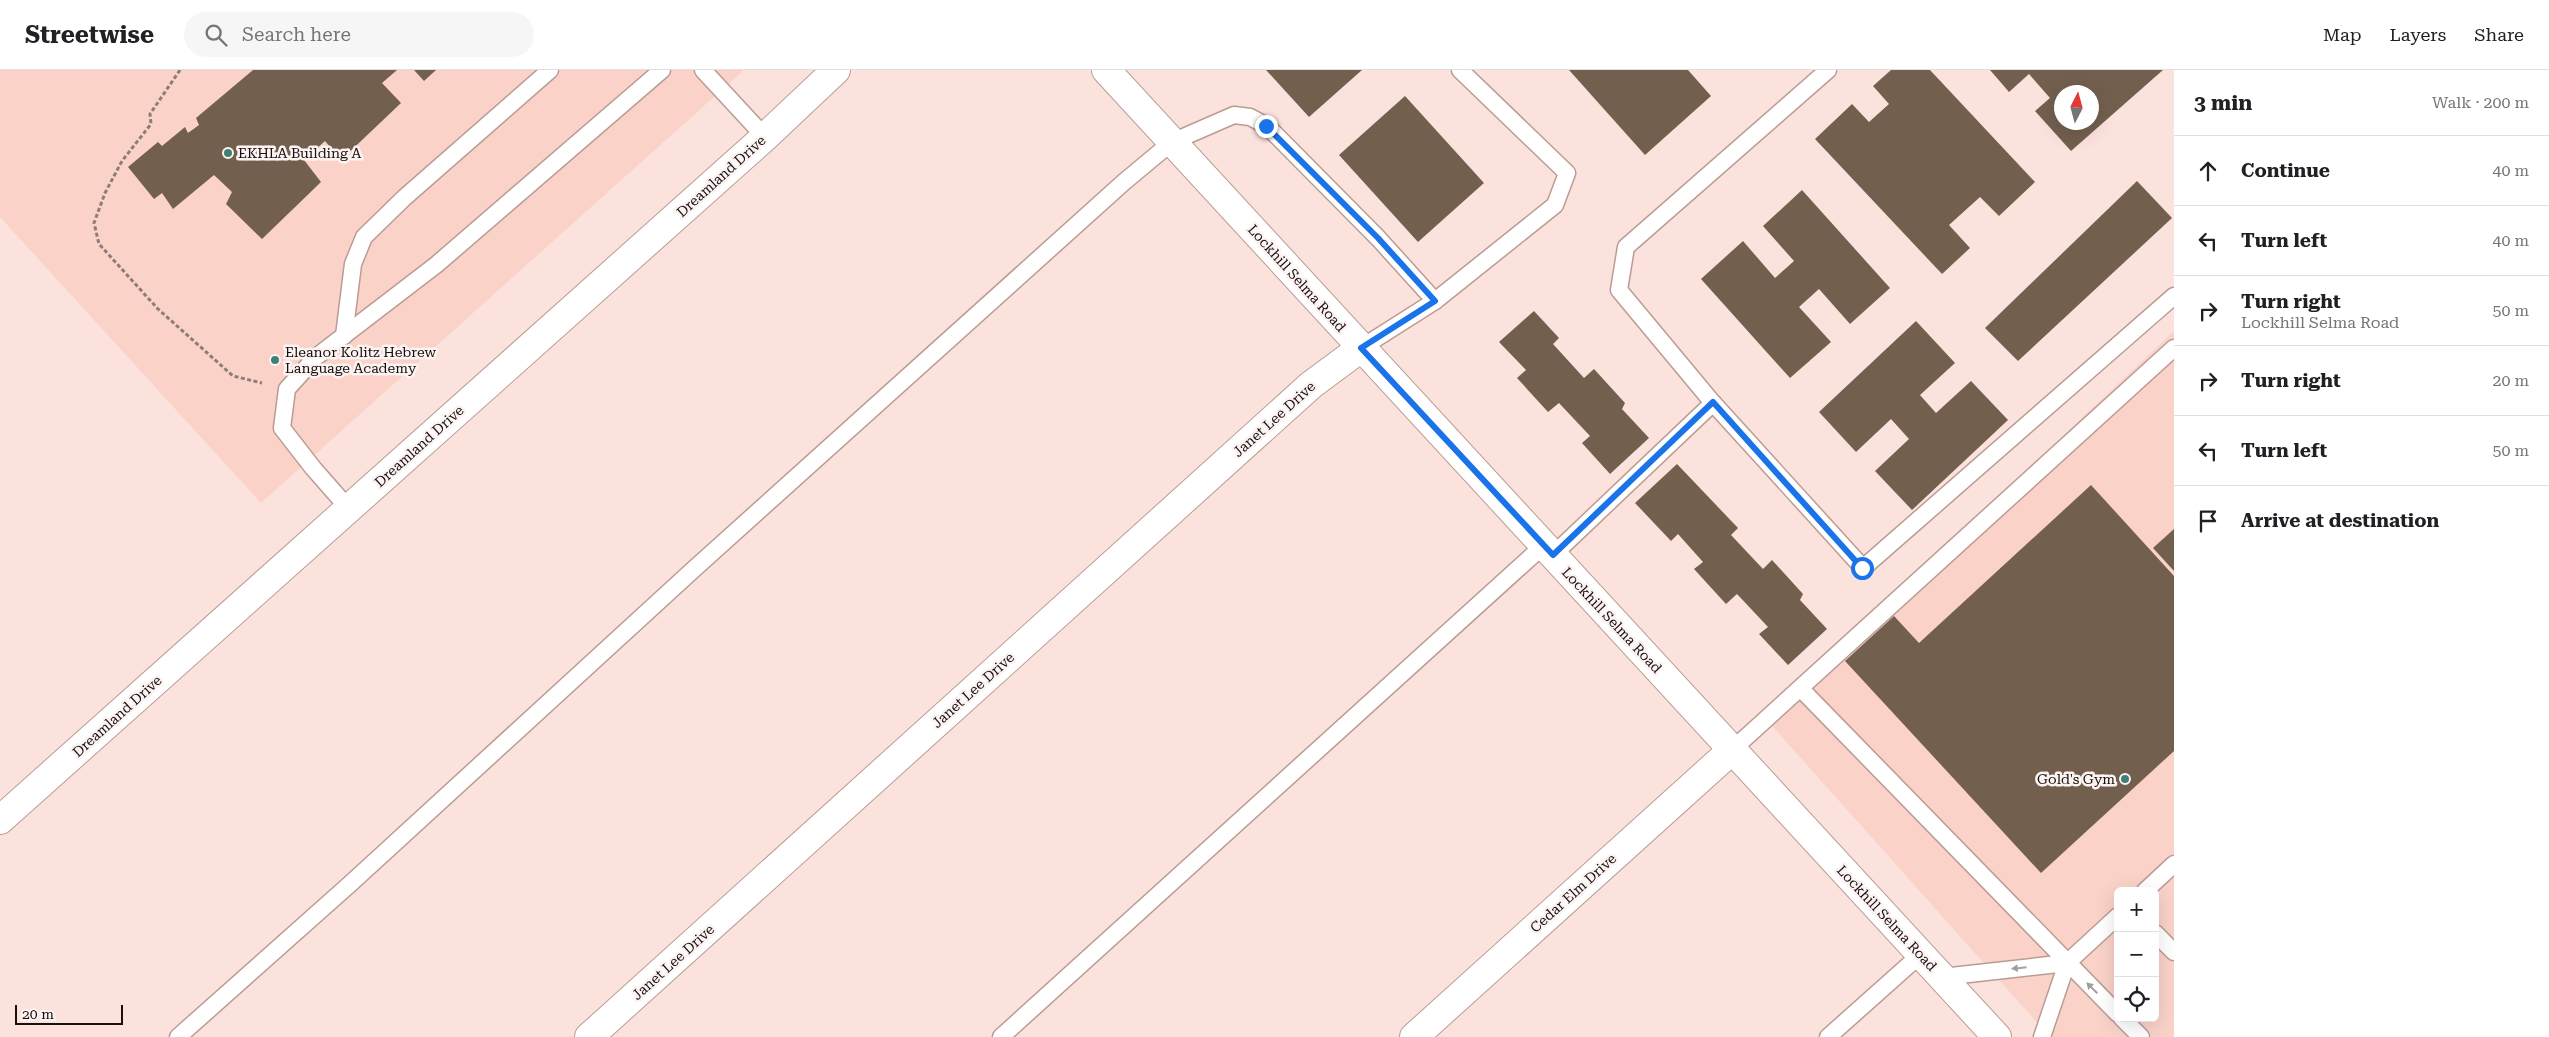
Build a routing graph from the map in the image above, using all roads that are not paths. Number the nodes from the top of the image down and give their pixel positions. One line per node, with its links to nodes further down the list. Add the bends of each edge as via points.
1 (550, 70): 12 (lane, via 364,237 353,264)
2 (662, 70): 12 (lane, via 436,265)
3 (703, 70): 8 (lane)
4 (836, 70): 8 (street, Dreamland Drive)
5 (1106, 70): 9 (street, Lockhill Selma Road)
6 (1460, 70): 11 (lane, via 1567,173 1555,205)
7 (1828, 70): 15 (lane, via 1626,247 1619,290)
8 (765, 137): 16 (street, Dreamland Drive)
9 (1172, 142): 11 (lane, via 1234,115 1250,117 1266,126 1378,238); 13 (street, Lockhill Selma Road); 31 (lane, via 1057,242 358,878)
10 (2174, 296): 15 (lane, via 1862,568)
11 (1435, 301): 13 (lane)
12 (344, 336): 16 (lane, via 316,357 287,389 282,428)
13 (1361, 348): 17 (street, Lockhill Selma Road); 32 (street, Janet Lee Drive, via 1311,385)
14 (2174, 348): 18 (lane)
15 (1713, 402): 17 (lane)
16 (349, 509): 20 (street, Dreamland Drive)
17 (1548, 550): 19 (street, Lockhill Selma Road); 33 (lane)
18 (1801, 689): 19 (lane); 27 (lane)
19 (1732, 750): 26 (street, Lockhill Selma Road); 34 (street, Cedar Elm Drive)
20 (0, 820)
21 (2174, 864): 22 (lane)
22 (2149, 887)
23 (2114, 920): 27 (lane)
24 (2159, 937): 25 (lane)
25 (2174, 952)
26 (1920, 955): 28 (street, Lockhill Selma Road); 35 (lane)
27 (2067, 963): 28 (lane, one-way to 28); 29 (lane, one-way to 27); 37 (lane)
28 (1942, 977): 36 (street, Lockhill Selma Road)
29 (2114, 1010)
30 (2126, 1022): 38 (lane)
31 (178, 1037)
32 (589, 1037)
33 (1001, 1037)
34 (1414, 1037)
35 (1828, 1037)
36 (1997, 1037)
37 (2042, 1037)
38 (2141, 1037)

